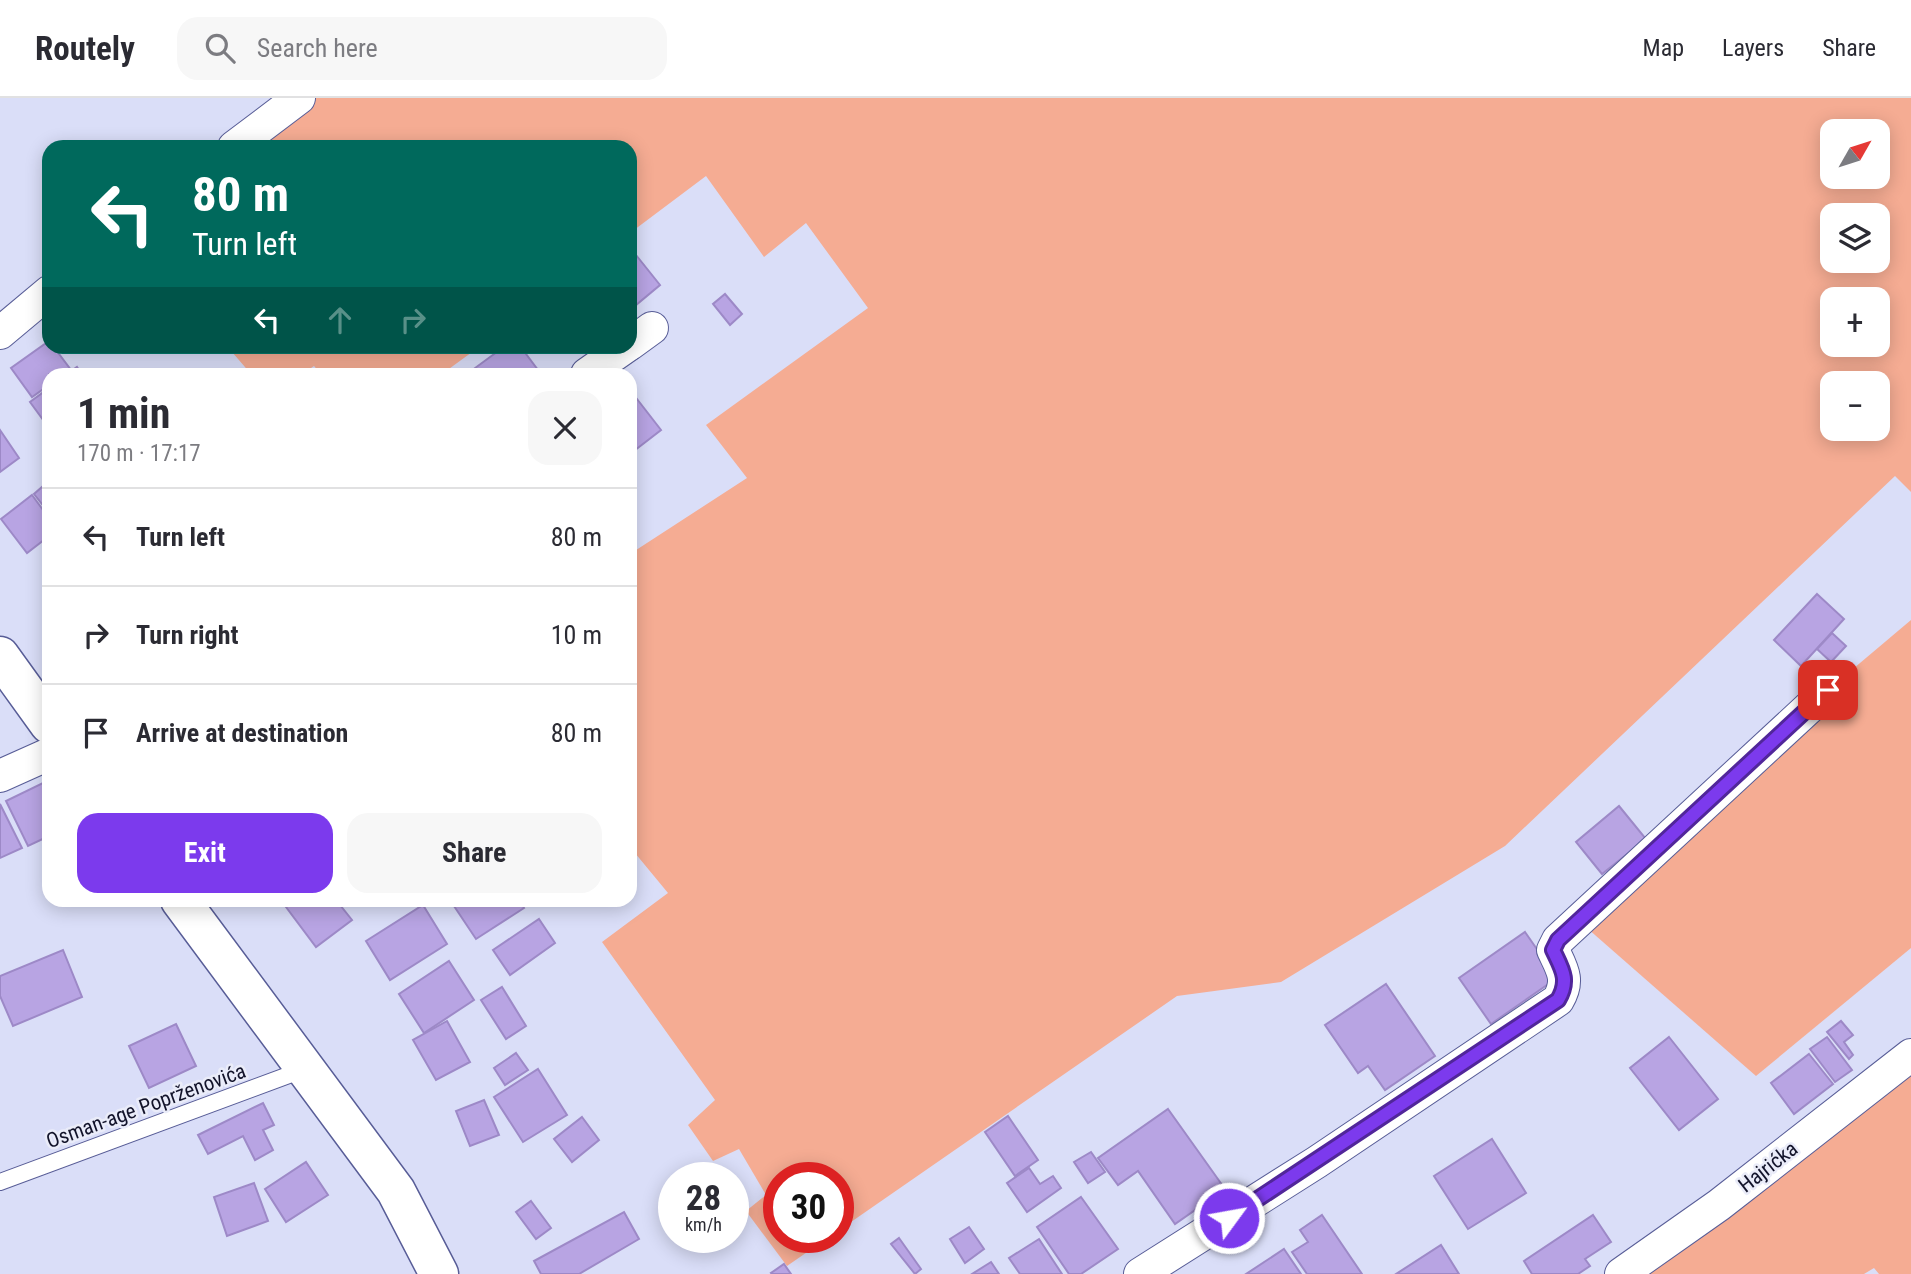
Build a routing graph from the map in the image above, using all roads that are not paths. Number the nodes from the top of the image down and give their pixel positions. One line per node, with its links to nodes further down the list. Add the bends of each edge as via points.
1 (299, 98): 2 (street)
2 (243, 140)
3 (42, 298): 4 (street)
4 (0, 333)
5 (616, 354): 6 (street)
6 (596, 368)
7 (0, 656): 9 (street)
8 (1828, 690): 17 (street, via 1558,940 1553,950 1566,978 1558,1000)
9 (42, 714)
10 (42, 757): 11 (street)
11 (0, 776)
12 (185, 907): 14 (street)
13 (1911, 1055): 18 (street, Hajrićka, via 1719,1205)
14 (307, 1068): 15 (lane, Osman-age Poprženovića); 16 (street, via 396,1191)
15 (0, 1182)
16 (439, 1274)
17 (1140, 1274)
18 (1621, 1274)

